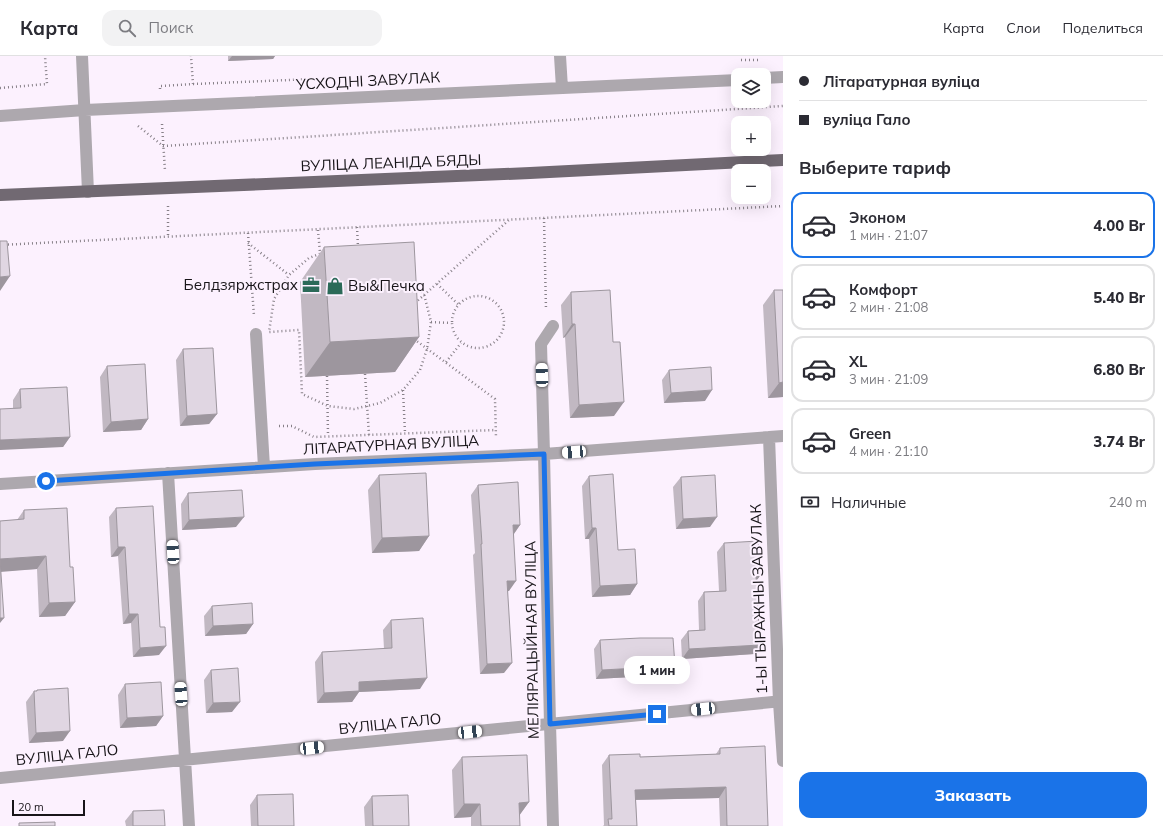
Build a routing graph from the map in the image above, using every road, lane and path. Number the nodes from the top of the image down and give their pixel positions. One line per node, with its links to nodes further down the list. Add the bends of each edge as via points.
1 (45, 56): 7 (path, via 47,84)
2 (82, 56): 12 (street)
3 (560, 56): 8 (street)
4 (783, 77): 5 (street)
5 (771, 78)
6 (731, 80): 8 (street, УСХОДНІ ЗАВУЛАК)
7 (0, 88)
8 (562, 88): 12 (street, УСХОДНІ ЗАВУЛАК)
9 (783, 106): 10 (path)
10 (771, 107)
11 (745, 108): 14 (path, via 163,146)
12 (85, 110): 13 (street, УСХОДНІ ЗАВУЛАК); 16 (street)
13 (0, 116)
14 (136, 125)
15 (783, 160): 16 (main road, ВУЛІЦА ЛЕАНІДА БЯДЫ)
16 (88, 192): 17 (main road, ВУЛІЦА ЛЕАНІДА БЯДЫ)
17 (0, 195)
18 (783, 206): 19 (path)
19 (544, 218): 20 (path); 39 (path)
20 (509, 220): 21 (path); 31 (path)
21 (357, 227): 22 (path); 26 (path)
22 (318, 230): 23 (path); 27 (path)
23 (248, 233): 24 (path); 25 (path)
24 (248, 243): 30 (path); 40 (path)
25 (0, 245)
26 (358, 248): 27 (path, via 335,248); 28 (path); 32 (path, via 387,256 408,272)
27 (320, 254): 29 (path); 30 (path, via 309,258)
28 (359, 256)
29 (320, 260)
30 (289, 275): 37 (path, via 274,299 269,332)
31 (437, 284): 32 (path); 34 (path)
32 (424, 294): 33 (path); 35 (path)
33 (413, 304)
34 (458, 304): 36 (path, via 453,311); 42 (path, via 473,296 486,297 497,304 504,320 500,337 493,343 477,348)
35 (431, 322): 36 (path); 43 (path)
36 (451, 322): 42 (path, via 455,336)
37 (298, 330): 38 (path); 48 (path, via 302,394)
38 (302, 330)
39 (550, 330): 57 (street, МЕЛІЯРАЦЫЙНАЯ ВУЛІЦА, via 540,344)
40 (256, 334): 50 (street)
41 (409, 336): 43 (path)
42 (461, 343): 44 (path)
43 (427, 349): 44 (path); 47 (path, via 420,370)
44 (446, 362): 51 (path, via 495,399)
45 (366, 374): 49 (path)
46 (327, 376): 48 (path)
47 (403, 390): 49 (path, via 380,403); 52 (path)
48 (328, 406): 49 (path, via 354,409); 54 (path)
49 (368, 406): 53 (path)
50 (261, 426): 54 (path, via 292,426 314,437); 59 (street)
51 (496, 430): 52 (path); 58 (path)
52 (405, 433): 53 (path)
53 (369, 435): 54 (path)
54 (328, 436)
55 (783, 436): 56 (street, ЛІТАРАТУРНАЯ ВУЛІЦА)
56 (769, 437): 57 (street, ЛІТАРАТУРНАЯ ВУЛІЦА); 62 (street, 1-Ы ТЫРАЖНЫ ЗАВУЛАК)
57 (544, 454): 58 (street, ЛІТАРАТУРНАЯ ВУЛІЦА); 63 (street, МЕЛІЯРАЦЫЙНАЯ ВУЛІЦА)
58 (497, 456): 59 (street, ЛІТАРАТУРНАЯ ВУЛІЦА)
59 (264, 467): 60 (street, ЛІТАРАТУРНАЯ ВУЛІЦА)
60 (168, 473): 61 (street, ЛІТАРАТУРНАЯ ВУЛІЦА); 64 (street)
61 (0, 484)
62 (781, 702): 63 (street, ВУЛІЦА ГАЛО); 65 (street, 1-Ы ТЫРАЖНЫ ЗАВУЛАК)
63 (550, 724): 64 (street, ВУЛІЦА ГАЛО); 68 (street, МЕЛІЯРАЦЫЙНАЯ ВУЛІЦА)
64 (185, 760): 66 (street, ВУЛІЦА ГАЛО); 67 (street)
65 (783, 761)
66 (0, 778)
67 (188, 826)
68 (553, 826)

